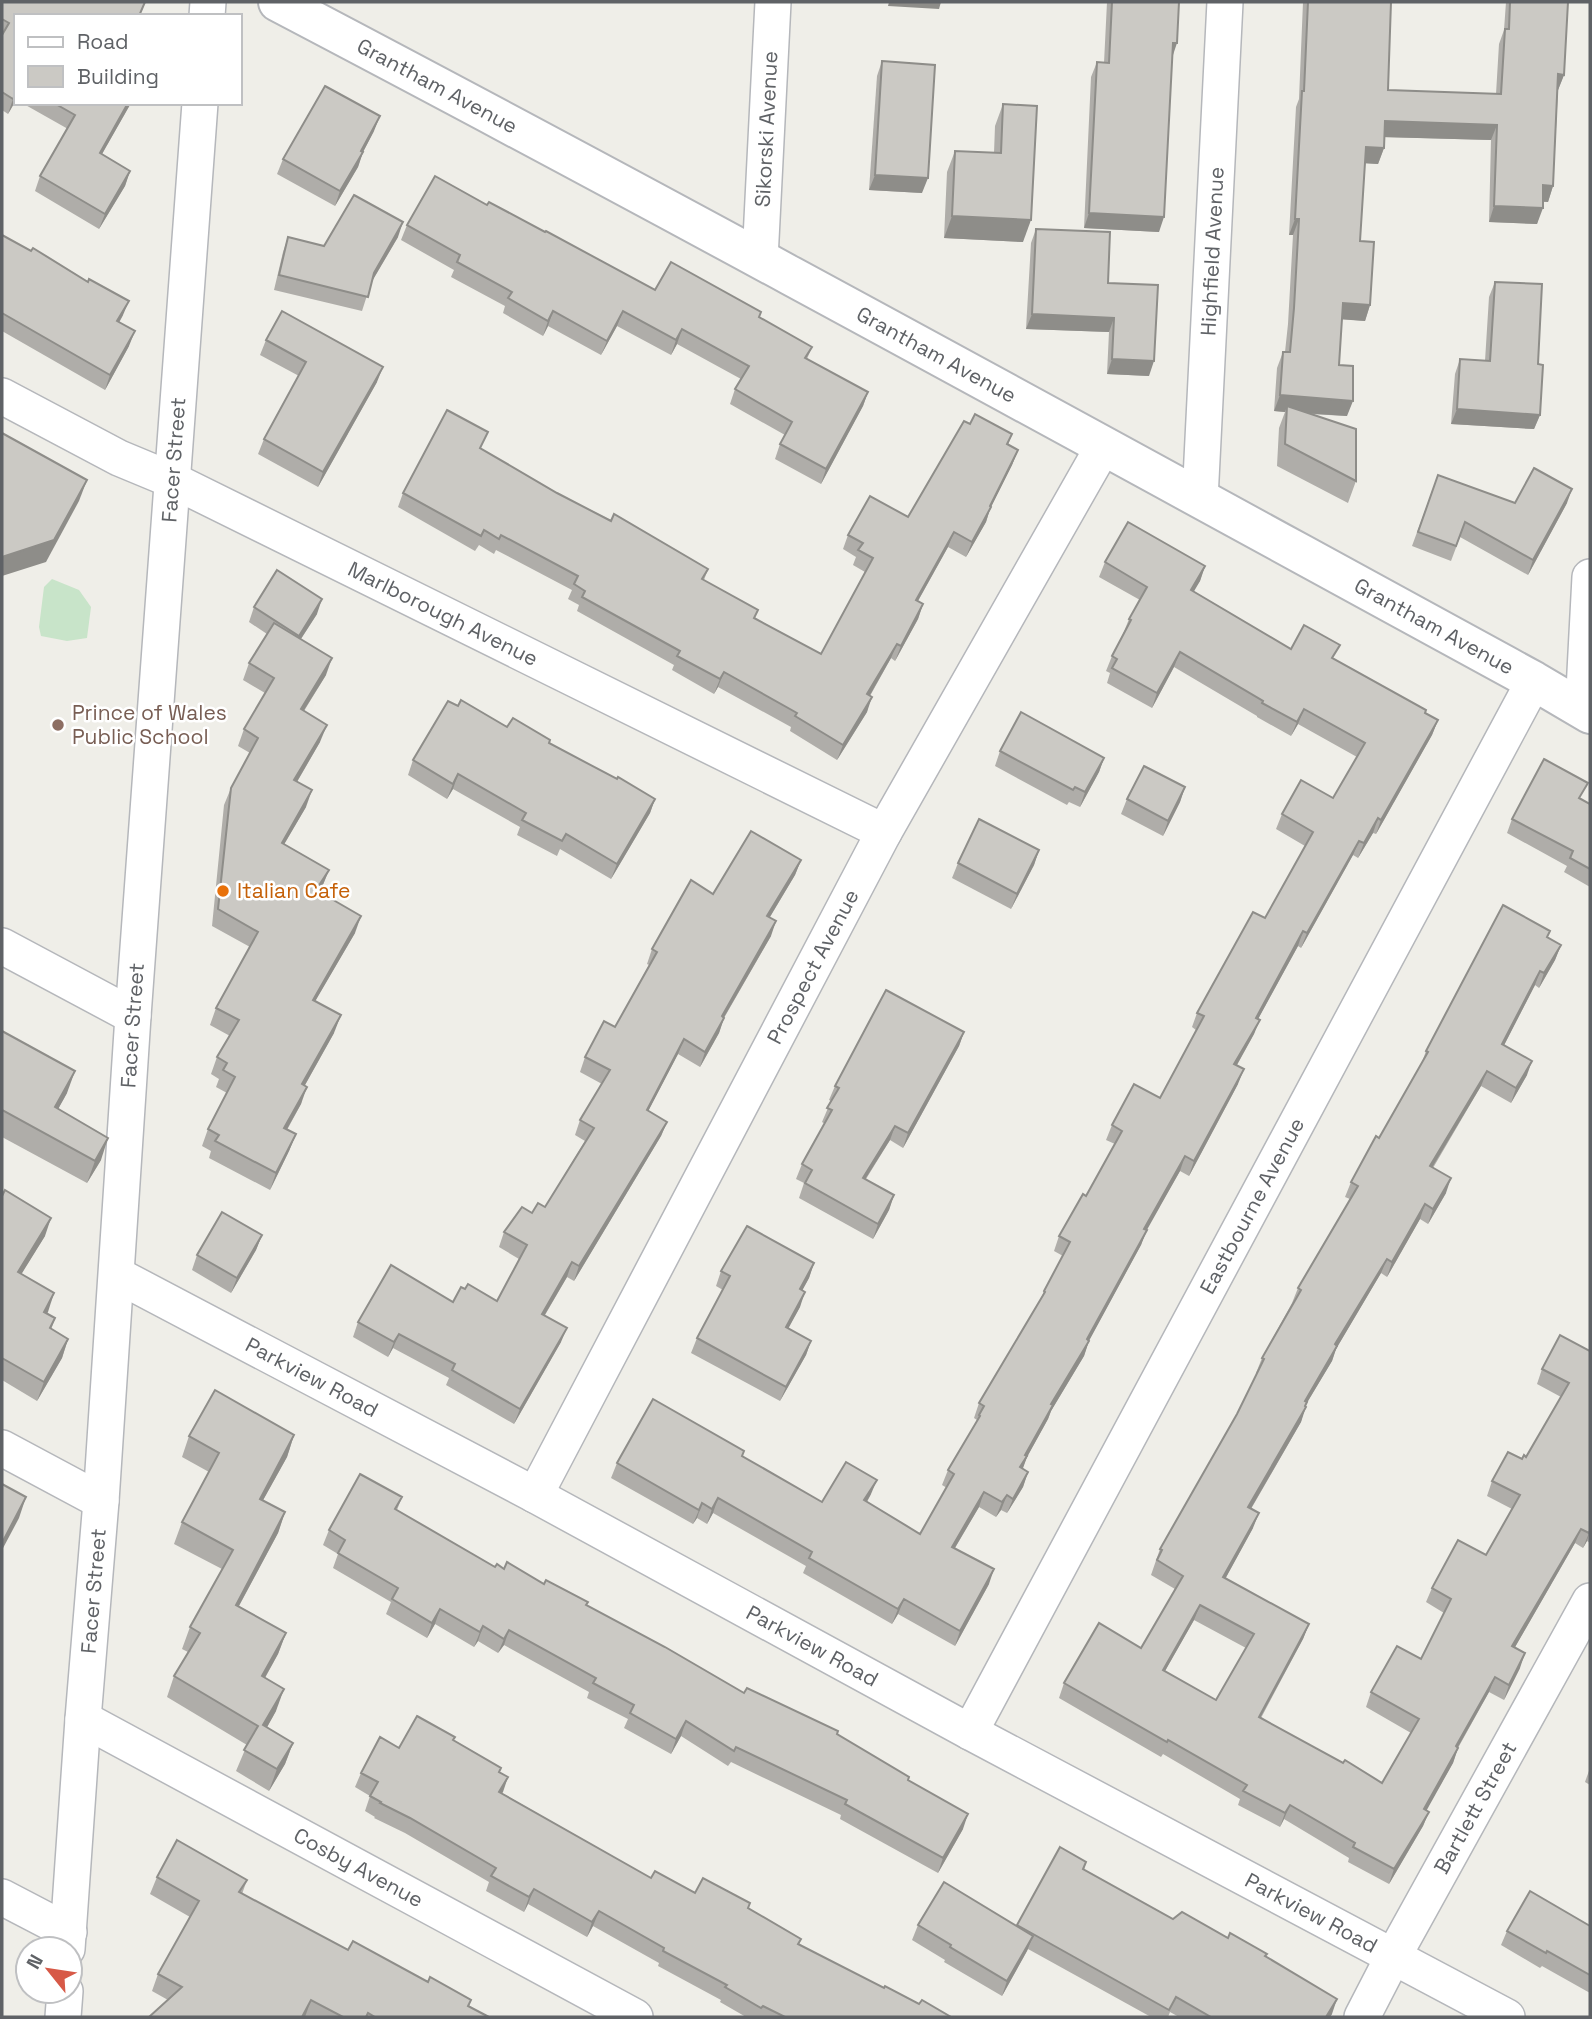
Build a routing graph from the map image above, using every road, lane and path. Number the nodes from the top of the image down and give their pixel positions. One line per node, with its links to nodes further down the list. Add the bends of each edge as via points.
1 (278, 2): 5 (street, Grantham Avenue)
2 (773, 2): 5 (street, Sikorski Avenue)
3 (1225, 2): 9 (street, Highfield Avenue)
4 (200, 105): 8 (street, Facer Street)
5 (760, 259): 7 (street, Grantham Avenue)
6 (2, 396): 8 (street, Marlborough Avenue, via 119,458)
7 (1103, 447): 9 (street, Grantham Avenue); 13 (street, Prospect Avenue)
8 (172, 480): 13 (street, Marlborough Avenue); 15 (street, Facer Street)
9 (1200, 499): 11 (street, Grantham Avenue)
10 (1590, 578): 12 (street)
11 (1534, 681): 12 (street, Grantham Avenue); 22 (street, Eastbourne Avenue)
12 (1587, 712)
13 (884, 832): 18 (street, Prospect Avenue)
14 (2, 946): 15 (street)
15 (133, 1016): 16 (street, Facer Street)
16 (117, 1275): 18 (street, Parkview Road); 19 (street, Facer Street)
17 (2, 1448): 19 (street)
18 (535, 1495): 22 (street, Parkview Road)
19 (101, 1501): 21 (street, Facer Street)
20 (1590, 1601): 26 (street, Bartlett Street)
21 (83, 1719): 25 (street, Facer Street); 27 (street, Cosby Avenue)
22 (970, 1732): 26 (street, Parkview Road)
23 (2, 1897): 24 (street)
24 (59, 1935)
25 (68, 1935)
26 (1394, 1955): 28 (street, Bartlett Street); 29 (street, Parkview Road)
27 (635, 2017)
28 (1362, 2017)
29 (1507, 2017)

